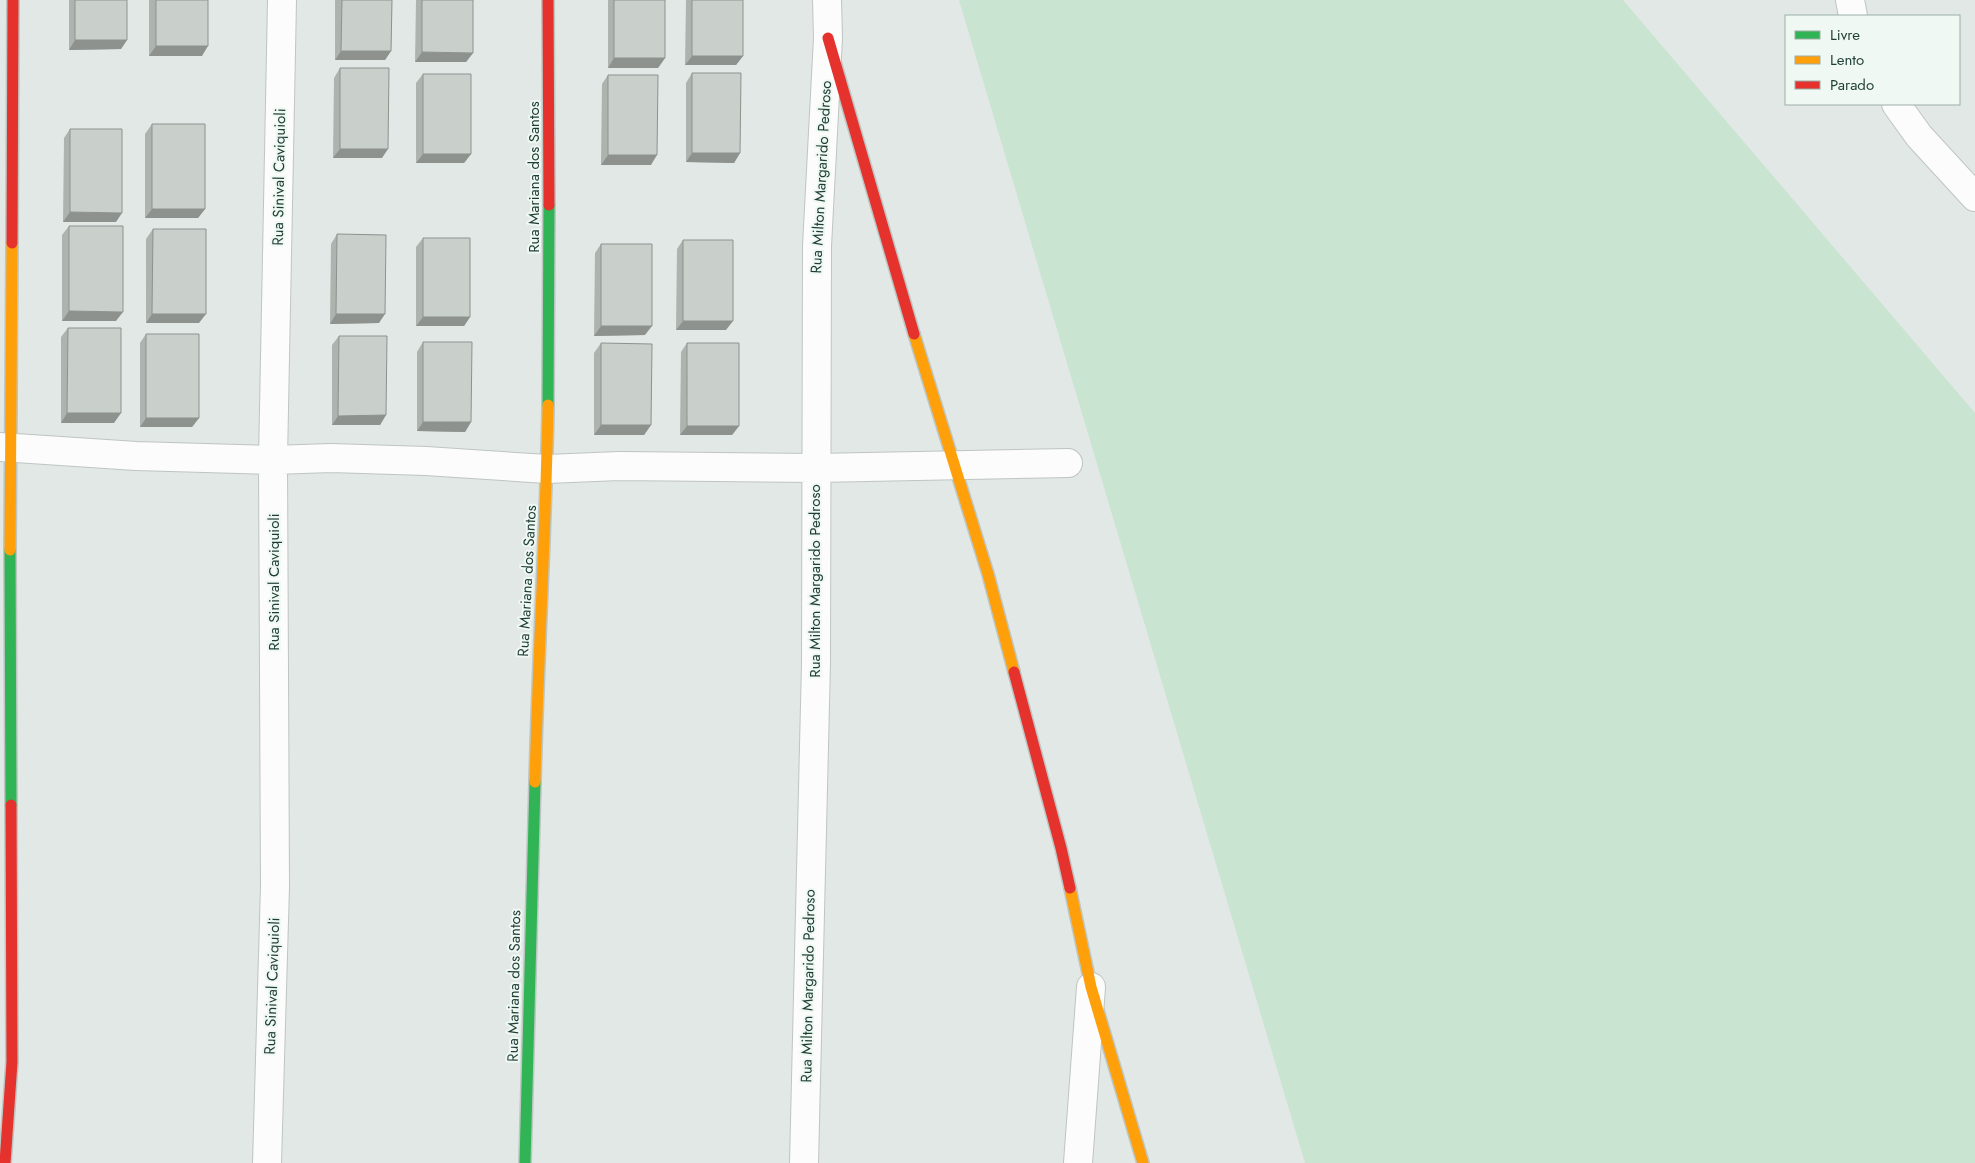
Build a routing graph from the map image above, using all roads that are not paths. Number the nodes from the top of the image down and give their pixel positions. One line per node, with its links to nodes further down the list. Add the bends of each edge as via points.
1 (13, 0): 10 (street, via 12,255)
2 (282, 0): 11 (street, Rua Sinival Caviquioli)
3 (548, 0): 15 (street, Rua Mariana dos Santos)
4 (827, 0): 7 (street, Rua Milton Margarido Pedroso)
5 (1850, 0): 6 (street)
6 (1853, 15)
7 (828, 38): 13 (street, via 922,365); 14 (street, Rua Milton Margarido Pedroso, via 817,246)
8 (1897, 105): 9 (street, via 1919,136)
9 (1975, 197)
10 (4, 447): 11 (street, via 136,456); 17 (street, via 12,1062)
11 (273, 460): 15 (street, via 426,461); 18 (street, Rua Sinival Caviquioli, via 275,886)
12 (1068, 463): 13 (street)
13 (955, 464): 14 (street); 16 (street, via 988,574 1061,848)
14 (816, 468): 15 (street, via 619,466); 20 (street, Rua Milton Margarido Pedroso, via 816,664)
15 (547, 469): 19 (street, Rua Mariana dos Santos, via 538,655)
16 (1091, 987): 21 (street); 22 (street)
17 (5, 1163)
18 (267, 1163)
19 (525, 1163)
20 (804, 1163)
21 (1078, 1163)
22 (1143, 1163)

